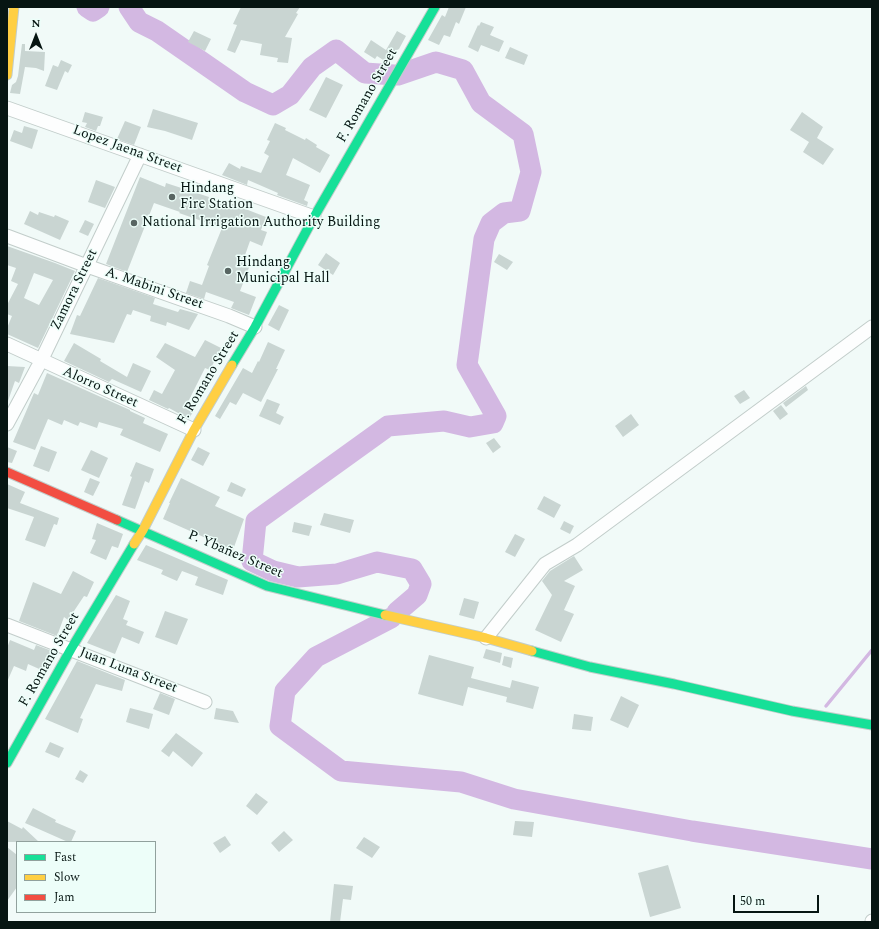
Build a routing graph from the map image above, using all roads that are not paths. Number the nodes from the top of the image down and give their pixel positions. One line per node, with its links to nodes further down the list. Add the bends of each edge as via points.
1 (14, 7): 3 (street)
2 (435, 7): 6 (street, F. Romano Street)
3 (7, 75)
4 (7, 108): 5 (street, Lopez Jaena Street)
5 (140, 155): 6 (street, Lopez Jaena Street); 8 (street, Zamora Street)
6 (314, 217): 9 (street, F. Romano Street)
7 (7, 236): 8 (street, A. Mabini Street)
8 (86, 266): 9 (street, A. Mabini Street); 12 (street, Zamora Street)
9 (255, 327): 14 (street, F. Romano Street)
10 (872, 327): 18 (street, via 577,545 545,564)
11 (7, 344): 12 (street, Alorro Street)
12 (41, 361): 13 (street, Zamora Street); 14 (street, Alorro Street)
13 (7, 424)
14 (194, 430): 16 (street, F. Romano Street)
15 (7, 472): 16 (street, P. Ybañez Street)
16 (143, 530): 18 (street, P. Ybañez Street, via 268,586); 19 (street, F. Romano Street)
17 (7, 625): 19 (street, Juan Luna Street)
18 (486, 638): 21 (street, P. Ybañez Street, via 590,667 792,711)
19 (71, 649): 20 (street, Juan Luna Street); 22 (street, F. Romano Street)
20 (205, 702)
21 (872, 725)
22 (11, 747): 23 (street, F. Romano Street)
23 (7, 763)

